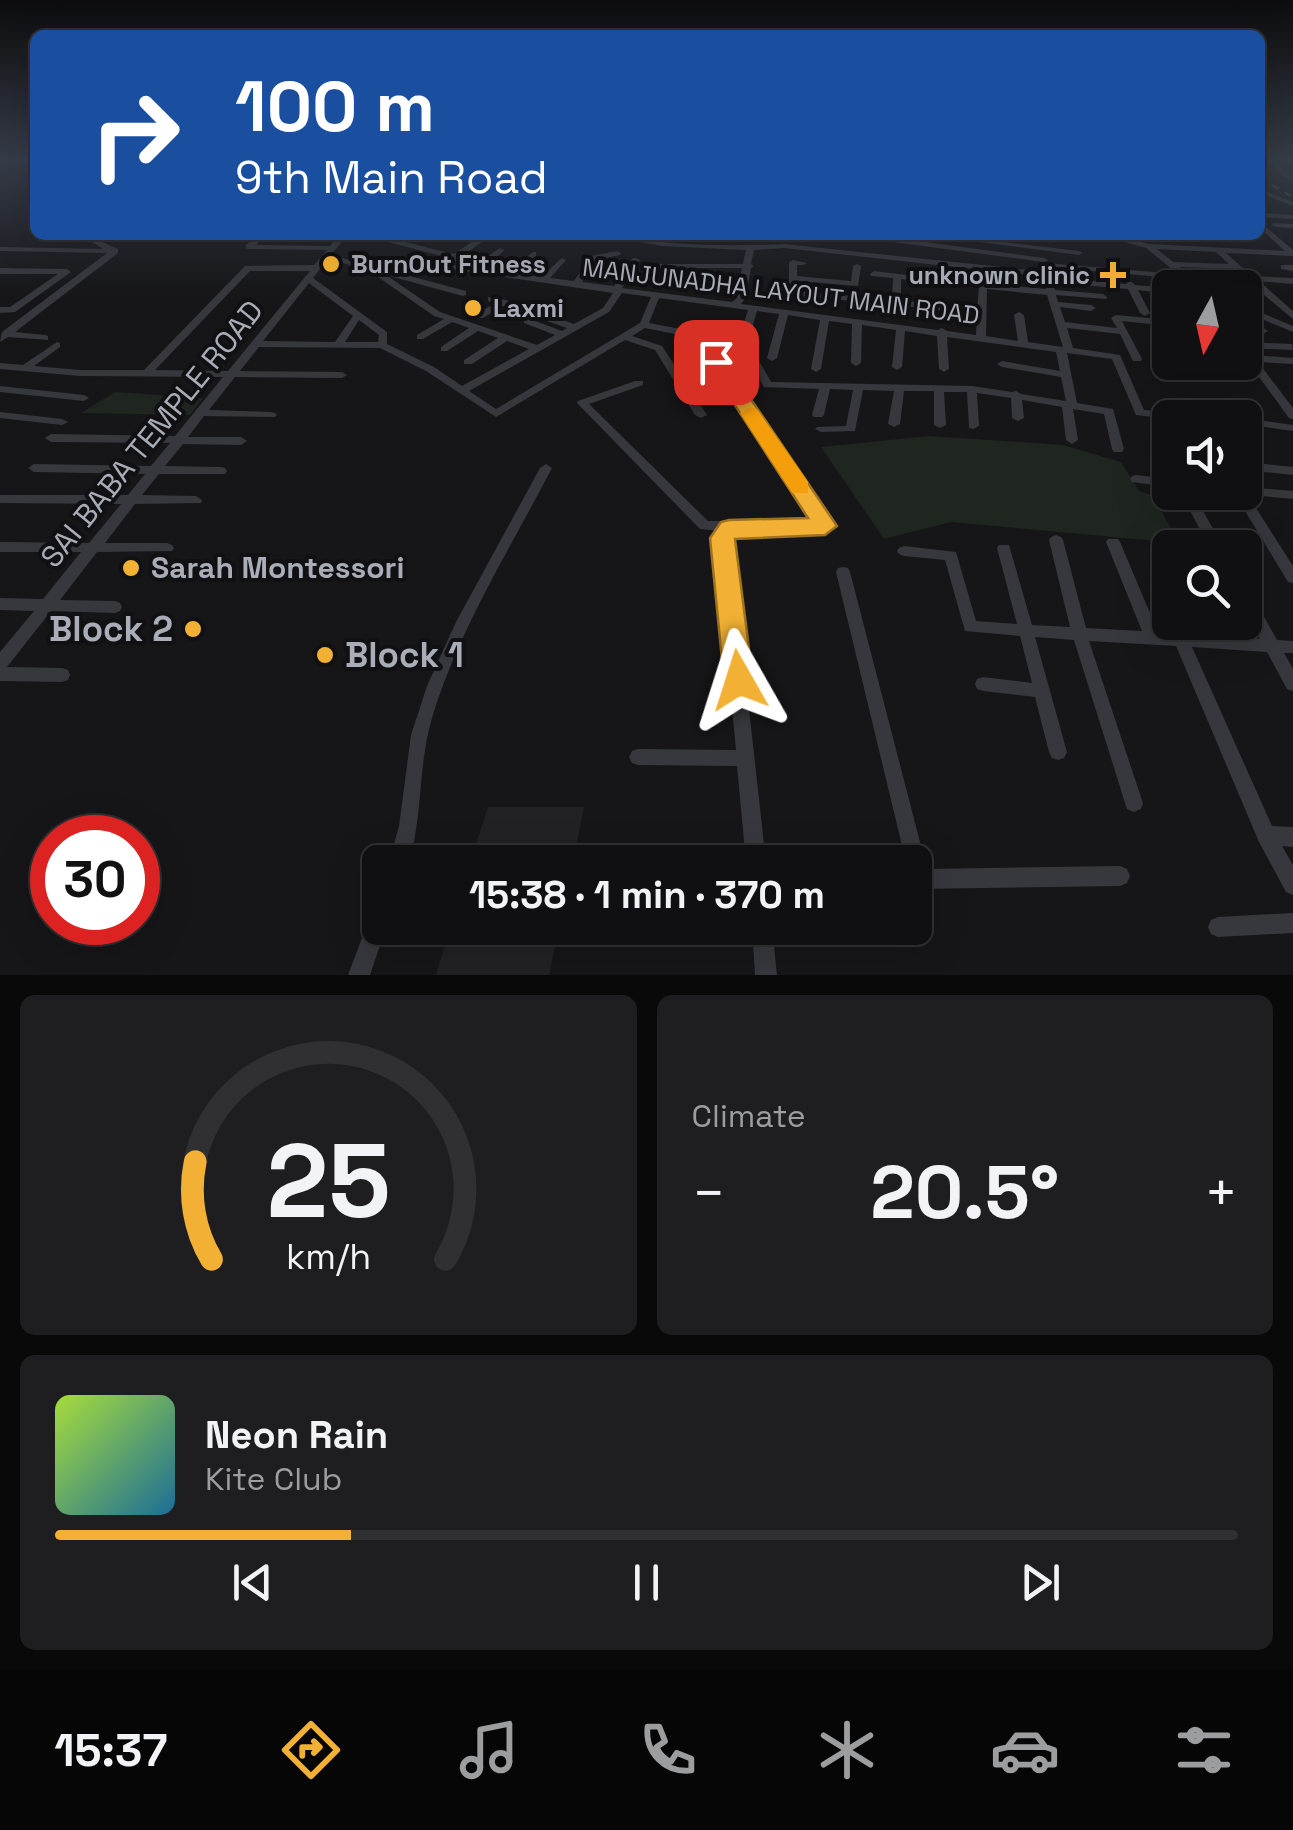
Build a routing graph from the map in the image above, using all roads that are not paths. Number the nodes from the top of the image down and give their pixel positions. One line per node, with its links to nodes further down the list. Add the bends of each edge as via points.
1 (1265, 215): 2 (street)
2 (1293, 217)
3 (1265, 226): 5 (street)
4 (1293, 226): 5 (street)
5 (1274, 230): 6 (street); 7 (street); 33 (street)
6 (1265, 233)
7 (1293, 237)
8 (99, 240): 26 (street)
9 (256, 240): 29 (street, via 249,247)
10 (339, 240): 29 (street, SAI BABA TEMPLE ROAD)
11 (386, 240): 34 (street)
12 (480, 240): 34 (street)
13 (645, 240): 21 (street)
14 (666, 240): 21 (street)
15 (919, 240): 51 (street)
16 (980, 240): 23 (street)
17 (1040, 240): 23 (street)
18 (1204, 240): 28 (street)
19 (706, 242): 21 (street); 22 (street); 35 (street)
20 (1149, 243): 24 (street); 41 (street)
21 (662, 244)
22 (750, 248): 44 (street); 51 (street)
23 (1042, 248): 31 (street); 51 (street)
24 (1217, 248): 28 (street); 46 (street)
25 (0, 250): 26 (street)
26 (115, 250): 42 (street)
27 (500, 250): 52 (street)
28 (1237, 250): 33 (street)
29 (330, 252): 47 (street, SAI BABA TEMPLE ROAD); 48 (street)
30 (618, 253): 72 (street, via 594,258)
31 (1079, 253)
32 (533, 254): 60 (street)
33 (1293, 254)
34 (456, 257): 52 (street, MANJUNADHA LAYOUT MAIN ROAD, via 443,266)
35 (709, 257)
36 (562, 260): 65 (street)
37 (636, 260): 79 (street)
38 (996, 262): 51 (street)
39 (803, 263): 62 (street, via 793,262)
40 (834, 264): 68 (street)
41 (1170, 264): 46 (street); 54 (street)
42 (96, 266): 49 (street); 75 (street)
43 (660, 266): 44 (street)
44 (750, 266): 74 (street)
45 (857, 266): 68 (street, via 855,284)
46 (1236, 267): 55 (street)
47 (317, 268): 63 (street, SAI BABA TEMPLE ROAD); 152 (street, via 248,268)
48 (371, 268): 82 (street); 107 (street)
49 (0, 269): 56 (street)
50 (33, 269): 56 (street)
51 (1046, 269): 53 (street); 71 (street); 81 (street)
52 (474, 270): 60 (street, MANJUNADHA LAYOUT MAIN ROAD)
53 (1089, 270): 57 (street); 71 (street)
54 (1176, 270)
55 (1239, 270)
56 (67, 272): 77 (street)
57 (1124, 273): 59 (street); 76 (street)
58 (874, 274): 61 (street)
59 (1152, 275)
60 (508, 276): 65 (street, MANJUNADHA LAYOUT MAIN ROAD)
61 (896, 276): 69 (street); 88 (street)
62 (792, 278): 68 (street); 84 (street, via 792,293)
63 (309, 279): 100 (street); 129 (street, SAI BABA TEMPLE ROAD)
64 (1262, 279): 66 (street)
65 (542, 280): 72 (street, MANJUNADHA LAYOUT MAIN ROAD)
66 (1293, 281)
67 (693, 282): 74 (street)
68 (831, 282): 84 (street)
69 (952, 283)
70 (965, 284): 73 (street)
71 (1096, 284): 76 (street); 85 (street)
72 (576, 285): 79 (street, MANJUNADHA LAYOUT MAIN ROAD)
73 (983, 286): 81 (street); 99 (street)
74 (745, 287): 90 (street)
75 (67, 288): 77 (street); 123 (street)
76 (1132, 288): 80 (street); 98 (street)
77 (46, 289): 96 (street)
78 (1262, 290): 94 (street)
79 (617, 291): 83 (street, MANJUNADHA LAYOUT MAIN ROAD); 114 (street, via 606,310)
80 (1152, 291)
81 (1048, 292): 85 (street); 89 (street)
82 (463, 293)
83 (656, 295): 90 (street, MANJUNADHA LAYOUT MAIN ROAD); 111 (street)
84 (828, 295): 88 (street)
85 (1104, 297): 106 (street)
86 (490, 298): 87 (street)
87 (503, 302): 103 (street); 114 (street)
88 (896, 302): 95 (street)
89 (1056, 304): 92 (street); 112 (street)
90 (734, 306): 91 (street, MANJUNADHA LAYOUT MAIN ROAD); 117 (street, via 725,321)
91 (753, 308): 97 (street, MANJUNADHA LAYOUT MAIN ROAD); 121 (street)
92 (1092, 308)
93 (1262, 308): 94 (street)
94 (1284, 308): 104 (street)
95 (955, 309): 99 (street); 118 (street)
96 (4, 311)
97 (784, 313): 105 (street, MANJUNADHA LAYOUT MAIN ROAD); 140 (street)
98 (1146, 313)
99 (981, 314): 122 (street)
100 (358, 315): 131 (street); 132 (street, via 384,334)
101 (1019, 315): 128 (street)
102 (1262, 315): 113 (street)
103 (480, 316)
104 (1293, 316)
105 (825, 318): 109 (street, MANJUNADHA LAYOUT MAIN ROAD); 149 (street)
106 (1116, 318): 110 (street); 119 (street)
107 (449, 320): 116 (street); 126 (street)
108 (527, 321): 120 (street)
109 (857, 322): 115 (street, MANJUNADHA LAYOUT MAIN ROAD); 143 (street)
110 (1152, 322)
111 (644, 324): 117 (street); 124 (street)
112 (1063, 325): 119 (street); 136 (street)
113 (1290, 326)
114 (574, 327): 120 (street)
115 (901, 327): 118 (street, MANJUNADHA LAYOUT MAIN ROAD); 147 (street)
116 (476, 328): 127 (street); 135 (street)
117 (695, 329): 199 (street, via 825,526)
118 (947, 332): 122 (street, MANJUNADHA LAYOUT MAIN ROAD); 150 (street)
119 (1123, 332): 141 (street)
120 (562, 334): 134 (street)
121 (745, 335)
122 (980, 336): 128 (street, MANJUNADHA LAYOUT MAIN ROAD)
123 (3, 337): 125 (street)
124 (624, 337): 161 (street, via 496,414); 168 (street, via 659,348)
125 (45, 338)
126 (420, 338)
127 (505, 338): 134 (street); 142 (street)
128 (1023, 343): 136 (street, MANJUNADHA LAYOUT MAIN ROAD)
129 (255, 344): 131 (street); 153 (street, SAI BABA TEMPLE ROAD)
130 (58, 345): 148 (street)
131 (338, 345): 132 (street)
132 (382, 346): 161 (street)
133 (1292, 347): 137 (street)
134 (537, 348): 161 (street)
135 (444, 349)
136 (1065, 350): 155 (street); 169 (street, MANJUNADHA LAYOUT MAIN ROAD, via 1116,357 1140,413)
137 (1262, 350)
138 (750, 354): 157 (street, via 768,384)
139 (1262, 356): 146 (street)
140 (772, 358)
141 (1137, 359)
142 (468, 362)
143 (856, 362)
144 (1002, 364): 155 (street)
145 (0, 366): 148 (street)
146 (1290, 366)
147 (897, 367)
148 (25, 368): 152 (street)
149 (816, 370)
150 (944, 370)
151 (1262, 372): 172 (street)
152 (146, 374): 153 (street)
153 (230, 374): 154 (street); 167 (street, SAI BABA TEMPLE ROAD)
154 (342, 374)
155 (1066, 375): 166 (street)
156 (639, 383): 199 (street, via 582,404 705,526)
157 (825, 387): 159 (street); 159 (street, via 819,422 851,429)
158 (0, 389): 165 (street)
159 (858, 389): 162 (street)
160 (972, 389): 163 (street); 164 (street); 178 (street)
161 (462, 390)
162 (899, 390): 163 (street); 175 (street)
163 (940, 392): 177 (street)
164 (1016, 394): 166 (street); 173 (street)
165 (84, 398)
166 (1069, 404): 182 (street); 184 (street, via 1109,412)
167 (199, 413): 171 (street); 181 (street, SAI BABA TEMPLE ROAD)
168 (701, 414)
169 (1152, 414)
170 (0, 415): 174 (street)
171 (272, 415)
172 (1293, 416)
173 (1018, 418)
174 (62, 422)
175 (894, 424)
176 (1262, 424): 179 (street)
177 (940, 425)
178 (974, 426)
179 (1293, 428)
180 (52, 438): 181 (street)
181 (177, 440): 183 (street); 188 (street, SAI BABA TEMPLE ROAD)
182 (1072, 440)
183 (242, 441)
184 (1118, 449)
185 (34, 468): 188 (street)
186 (546, 468): 234 (street, via 422,721)
187 (1262, 468): 190 (street)
188 (153, 469): 189 (street); 196 (street, SAI BABA TEMPLE ROAD)
189 (221, 471)
190 (1293, 471)
191 (1136, 480): 192 (street)
192 (1152, 481)
193 (1262, 492): 194 (street)
194 (1293, 495)
195 (0, 498): 196 (street)
196 (128, 500): 197 (street); 203 (street, SAI BABA TEMPLE ROAD)
197 (196, 500)
198 (1251, 511): 208 (street)
199 (729, 528): 230 (street, via 722,538)
200 (1056, 540): 214 (street)
201 (1113, 542): 215 (street)
202 (0, 547): 203 (street)
203 (92, 547): 204 (street); 210 (street, SAI BABA TEMPLE ROAD)
204 (167, 548)
205 (1004, 548): 213 (street)
206 (904, 551): 213 (street, via 951,556 970,628)
207 (843, 572): 236 (street)
208 (1293, 578)
209 (0, 604): 210 (street)
210 (47, 605): 211 (street); 222 (street, SAI BABA TEMPLE ROAD)
211 (115, 607)
212 (1262, 626): 220 (street)
213 (1026, 631): 214 (street); 227 (street)
214 (1080, 635): 216 (street); 231 (street)
215 (1152, 635)
216 (1152, 640)
217 (1154, 640): 218 (street)
218 (1182, 641): 219 (street); 232 (street)
219 (1216, 642): 220 (street)
220 (1273, 646): 221 (street); 226 (street)
221 (1293, 647)
222 (0, 664)
223 (0, 674): 224 (street)
224 (62, 675)
225 (983, 684): 227 (street)
226 (1293, 684)
227 (1042, 691): 228 (street)
228 (1058, 752)
229 (638, 757): 230 (street)
230 (746, 758): 235 (street)
231 (1134, 803)
232 (1266, 835): 233 (street); 239 (street)
233 (1293, 837)
234 (404, 845)
235 (754, 845)
236 (910, 845)
237 (1120, 876): 238 (street)
238 (932, 879)
239 (1293, 884)
240 (1293, 924): 241 (street)
241 (1218, 926)
242 (370, 945): 244 (street)
243 (763, 945): 245 (street)
244 (359, 975)
245 (766, 975)

